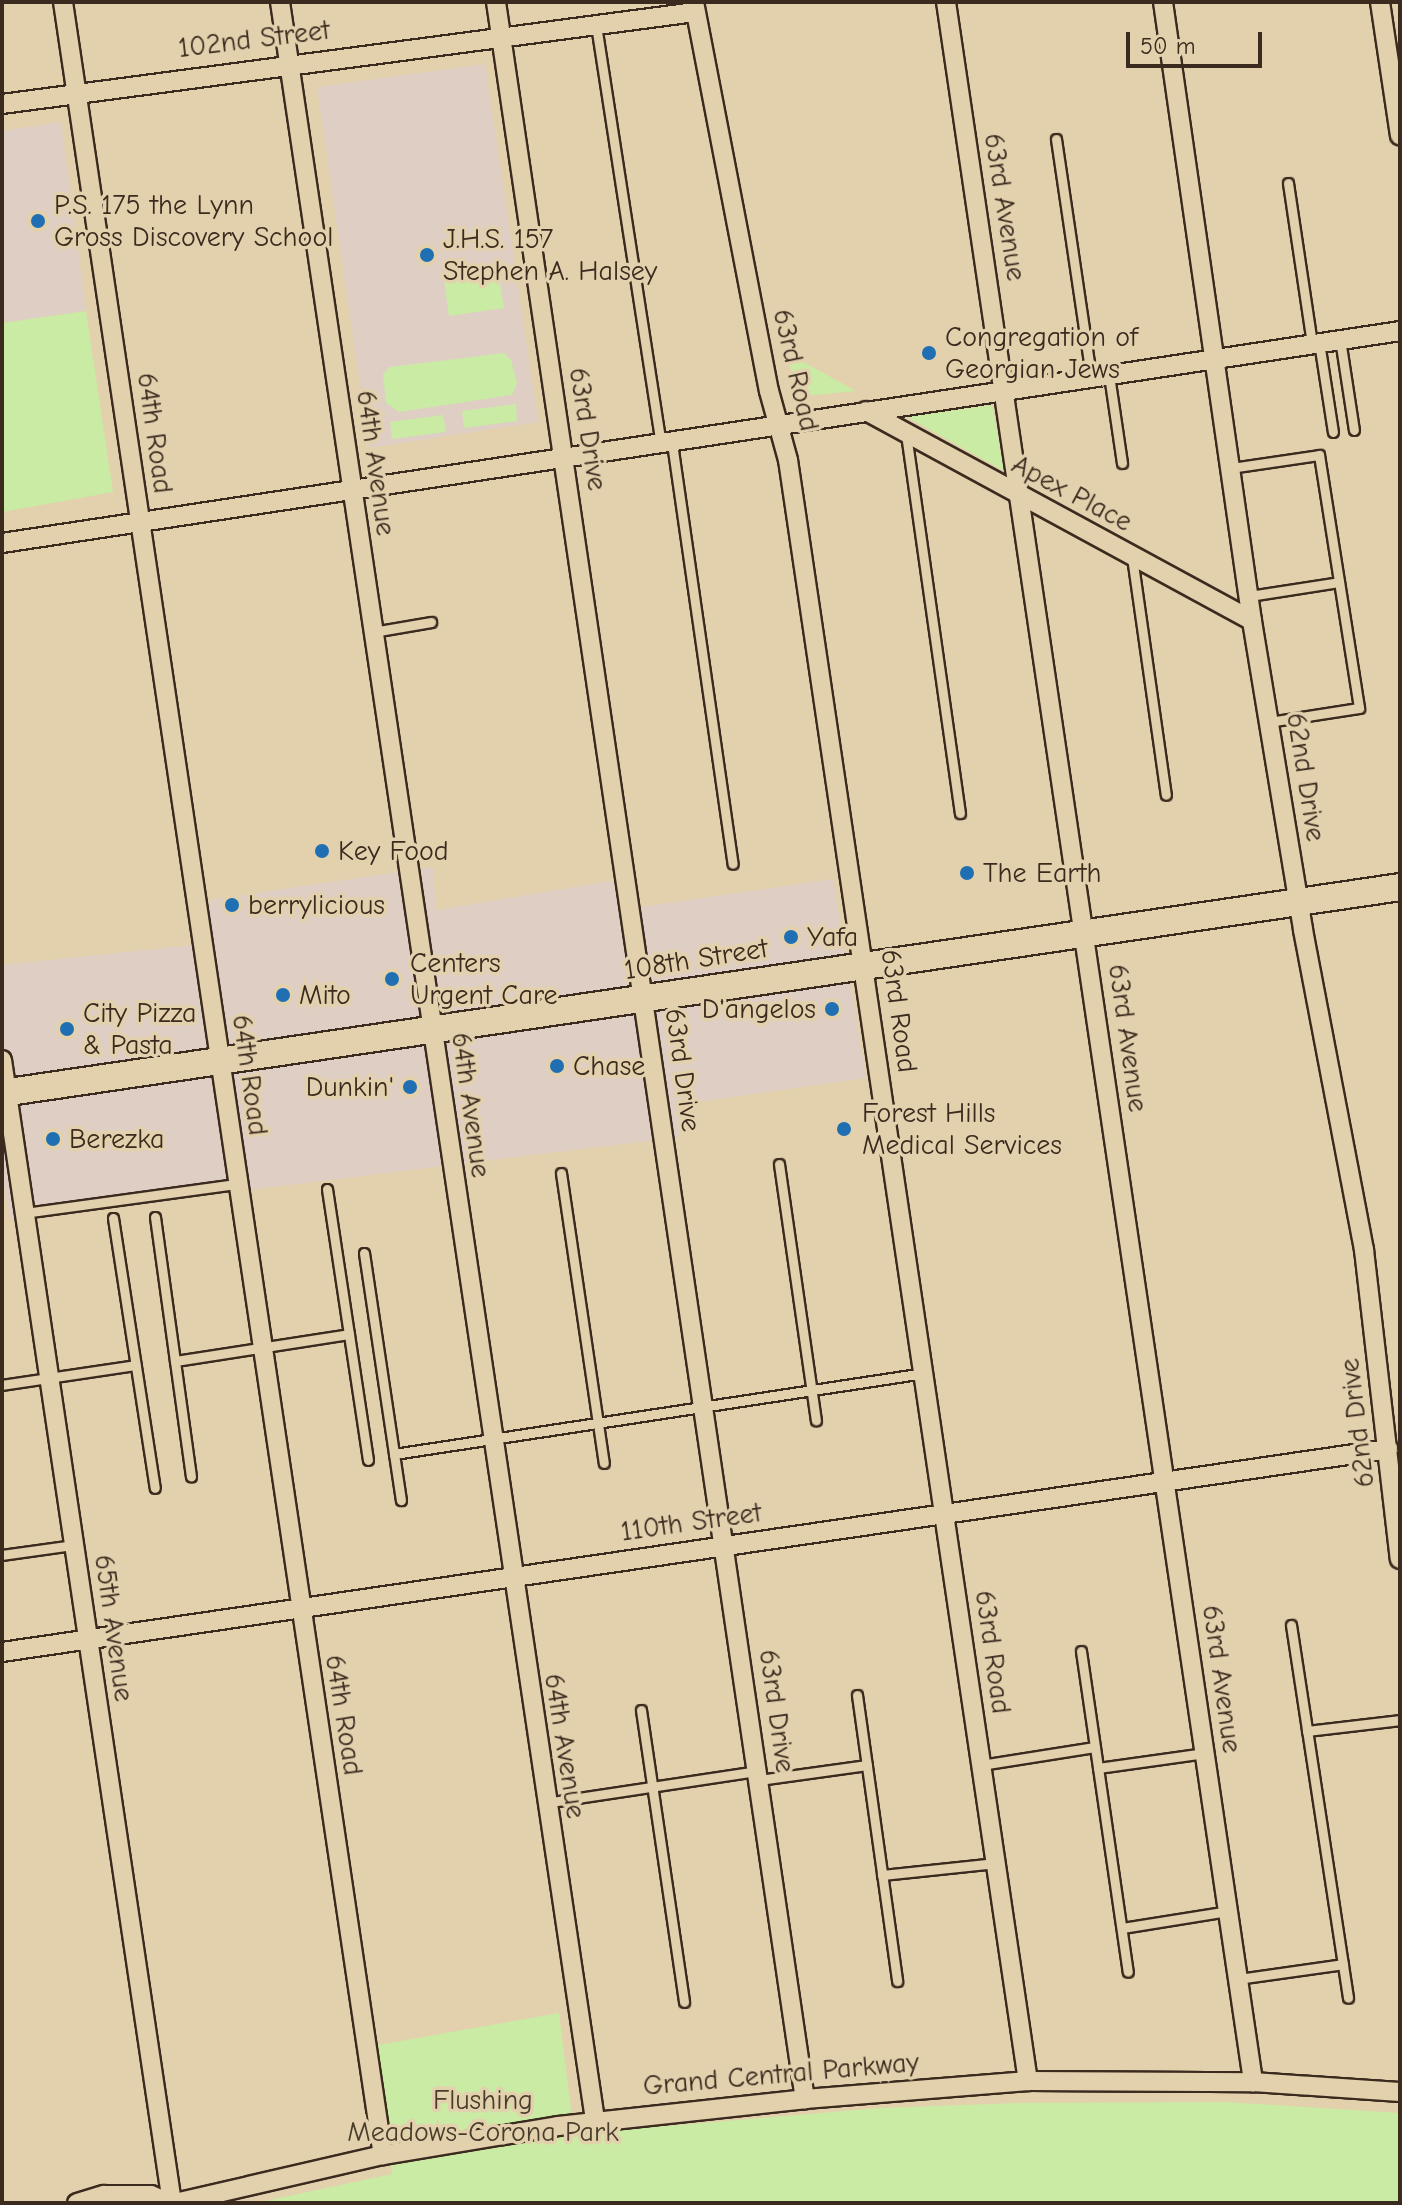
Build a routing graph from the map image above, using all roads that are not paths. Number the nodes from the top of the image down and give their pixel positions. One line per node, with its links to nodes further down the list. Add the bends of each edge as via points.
1 (63, 2): 12 (street, 64th Road)
2 (280, 2): 11 (street, 64th Avenue)
3 (496, 2): 10 (street, 63rd Drive)
4 (620, 2): 9 (street)
5 (946, 2): 22 (street, 63rd Avenue)
6 (1163, 2): 20 (street, 62nd Drive)
7 (1380, 2): 14 (street)
8 (694, 7): 9 (street, 102nd Street); 24 (street, 63rd Road)
9 (603, 23): 10 (street, 102nd Street); 28 (lane)
10 (502, 38): 11 (street, 102nd Street); 29 (street, 63rd Drive)
11 (288, 62): 12 (street, 102nd Street); 32 (street, 64th Avenue)
12 (76, 90): 13 (street, 102nd Street); 34 (street, 64th Road)
13 (2, 104)
14 (1400, 136)
15 (1056, 139): 21 (lane)
16 (1288, 183): 19 (lane)
17 (1400, 331): 18 (street)
18 (1340, 339): 19 (street); 25 (lane)
19 (1316, 342): 20 (street); 26 (lane)
20 (1215, 355): 21 (street); 31 (street, 62nd Drive)
21 (1100, 373): 22 (street); 30 (lane)
22 (1004, 388): 23 (street); 33 (street, 63rd Avenue)
23 (866, 411): 24 (street); 27 (street, Apex Place)
24 (777, 426): 28 (street); 49 (street, 63rd Road, via 788,460)
25 (1354, 430)
26 (1333, 432)
27 (906, 434): 33 (street, Apex Place); 44 (lane)
28 (667, 444): 29 (street); 45 (lane)
29 (565, 460): 32 (street); 50 (street, 63rd Drive)
30 (1122, 463)
31 (1231, 468): 37 (lane, via 1319,455); 38 (street, 62nd Drive)
32 (352, 491): 34 (street); 41 (street, 64th Avenue)
33 (1020, 497): 36 (street, Apex Place); 48 (street, 63rd Avenue)
34 (140, 523): 35 (street); 53 (street, 64th Road)
35 (2, 543)
36 (1132, 557): 39 (street, Apex Place); 43 (lane)
37 (1339, 582): 38 (lane); 42 (lane, via 1359,708)
38 (1249, 596): 39 (street, 62nd Drive)
39 (1252, 621): 42 (street, 62nd Drive)
40 (431, 622): 41 (lane)
41 (373, 632): 51 (street, 64th Avenue)
42 (1269, 722): 47 (street, 62nd Drive)
43 (1166, 795)
44 (960, 813)
45 (733, 864)
46 (1400, 887): 47 (main road, 108th Street)
47 (1298, 903): 48 (main road, 108th Street); 75 (street, 62nd Drive, via 1364,1250)
48 (1084, 934): 49 (main road, 108th Street); 81 (street, 63rd Avenue)
49 (864, 966): 50 (main road, 108th Street); 67 (street, 63rd Road)
50 (644, 999): 51 (main road, 108th Street); 71 (street, 63rd Drive)
51 (431, 1030): 53 (main road, 108th Street); 74 (street, 64th Avenue)
52 (2, 1060): 54 (street, 65th Avenue)
53 (220, 1061): 54 (main road, 108th Street); 57 (street, 64th Road)
54 (4, 1093): 59 (street, 65th Avenue)
55 (779, 1164): 70 (lane)
56 (561, 1173): 73 (lane)
57 (237, 1184): 59 (lane); 64 (street, 64th Road)
58 (327, 1189): 63 (lane)
59 (24, 1213): 68 (street, 65th Avenue)
60 (155, 1217): 65 (lane)
61 (113, 1218): 66 (lane)
62 (364, 1253): 76 (lane)
63 (349, 1334): 64 (lane); 77 (lane)
64 (262, 1348): 65 (lane); 90 (street, 64th Road)
65 (175, 1361): 80 (lane)
66 (136, 1365): 68 (lane); 82 (lane)
67 (924, 1373): 70 (lane); 84 (street, 63rd Road)
68 (49, 1378): 69 (lane); 85 (street, 65th Avenue)
69 (2, 1385)
70 (811, 1390): 71 (lane); 72 (lane)
71 (704, 1406): 73 (lane); 86 (street, 63rd Drive)
72 (816, 1420)
73 (598, 1422): 74 (lane); 78 (lane)
74 (492, 1439): 76 (lane); 89 (street, 64th Avenue)
75 (1388, 1449): 79 (street); 81 (street, 110th Street); 87 (street, 62nd Drive)
76 (394, 1454): 83 (lane)
77 (368, 1460)
78 (604, 1463)
79 (1400, 1465)
80 (191, 1477)
81 (1165, 1481): 84 (street, 110th Street); 100 (street, 63rd Avenue)
82 (155, 1488)
83 (401, 1500)
84 (944, 1514): 86 (street, 110th Street); 102 (street, 63rd Road)
85 (73, 1545): 88 (lane); 92 (street, 65th Avenue)
86 (724, 1546): 89 (street, 110th Street); 104 (street, 63rd Drive)
87 (1400, 1551)
88 (2, 1555)
89 (512, 1576): 90 (street, 110th Street); 106 (street, 64th Avenue)
90 (299, 1609): 92 (street, 110th Street); 122 (street, 64th Road)
91 (1291, 1625): 98 (lane)
92 (87, 1640): 94 (street, 110th Street); 124 (street, 65th Avenue)
93 (1081, 1651): 99 (lane)
94 (2, 1652)
95 (857, 1695): 101 (lane)
96 (641, 1710): 105 (lane)
97 (1400, 1720): 98 (lane)
98 (1307, 1731): 111 (lane)
99 (1095, 1747): 102 (lane); 103 (lane)
100 (1205, 1753): 103 (lane); 109 (street, 63rd Avenue)
101 (867, 1765): 104 (lane); 108 (lane)
102 (981, 1765): 107 (street, 63rd Road)
103 (1098, 1768): 110 (lane)
104 (758, 1776): 105 (lane); 120 (street, 63rd Drive)
105 (652, 1787): 106 (lane); 116 (lane)
106 (545, 1803): 121 (street, 64th Avenue)
107 (996, 1863): 108 (lane); 117 (street, 63rd Road)
108 (882, 1875): 114 (lane)
109 (1228, 1911): 110 (lane); 113 (street, 63rd Avenue)
110 (1122, 1928): 112 (lane)
111 (1343, 1964): 113 (lane); 115 (lane)
112 (1128, 1972)
113 (1238, 1979): 118 (street, 63rd Avenue)
114 (897, 1981)
115 (1348, 1998)
116 (684, 2002)
117 (1028, 2081): 118 (street, Grand Central Parkway); 120 (street, Grand Central Parkway)
118 (1253, 2082): 119 (street, Grand Central Parkway)
119 (1400, 2092)
120 (805, 2099): 121 (street, Grand Central Parkway)
121 (595, 2120): 122 (street, Grand Central Parkway)
122 (383, 2155): 124 (street, Grand Central Parkway)
123 (77, 2203): 124 (street, Grand Central Parkway, via 104,2195 151,2195)
124 (172, 2203)

